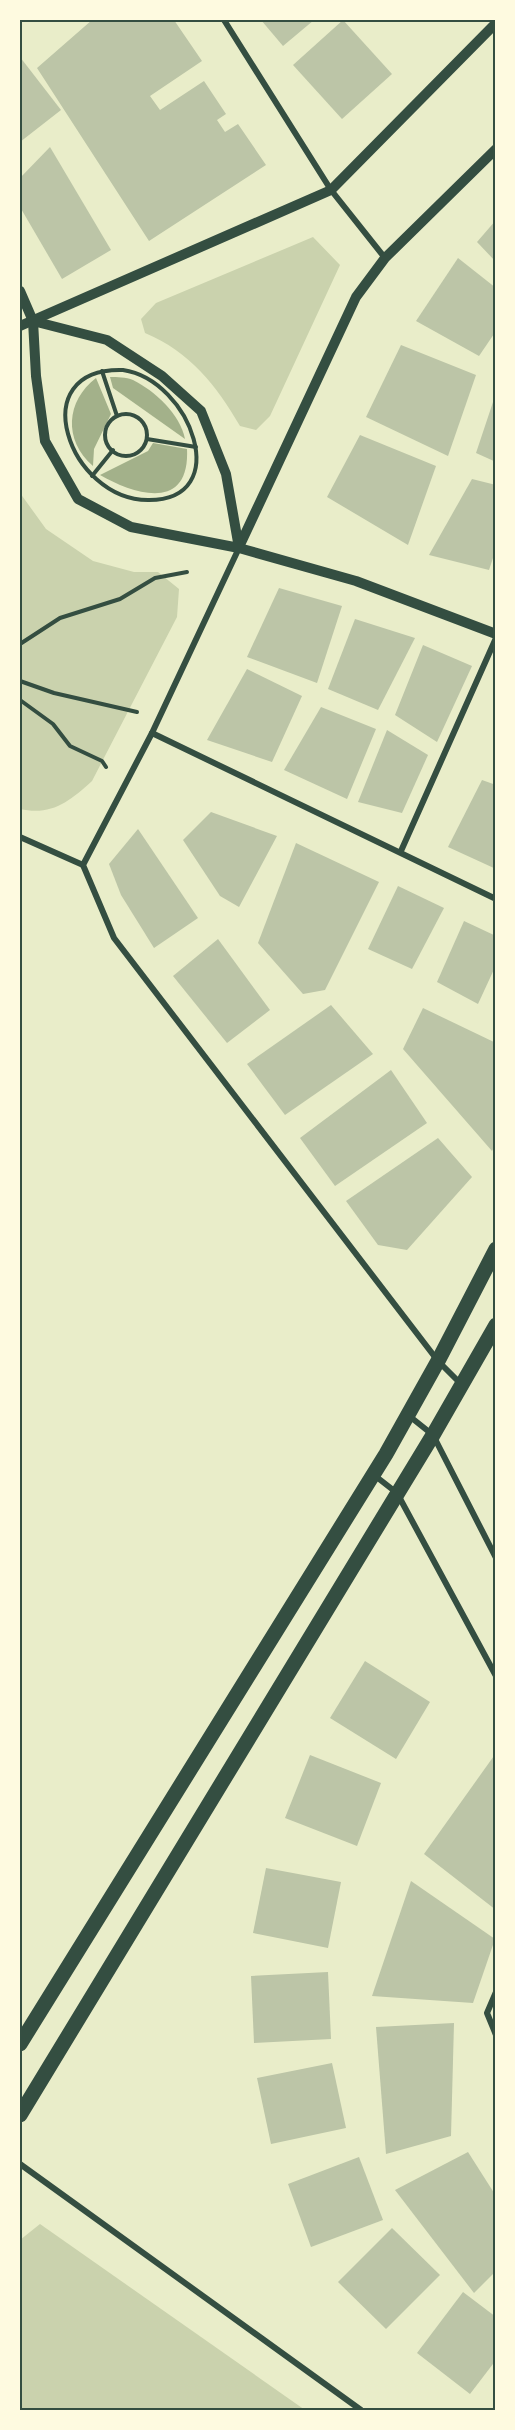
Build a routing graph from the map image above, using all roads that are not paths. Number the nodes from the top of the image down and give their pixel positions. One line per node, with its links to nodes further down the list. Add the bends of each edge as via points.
1 (224, 20): 4 (street)
2 (495, 23): 4 (street)
3 (495, 149): 5 (street)
4 (331, 190): 5 (street); 7 (street)
5 (385, 258): 9 (street, via 356,297)
6 (20, 291): 7 (street)
7 (33, 321): 8 (street); 9 (street, via 107,340 162,376 201,411 226,474); 9 (street, via 45,441 78,499 131,527)
8 (20, 326)
9 (239, 548): 10 (street, via 356,581); 11 (street)
10 (495, 636): 13 (street)
11 (152, 733): 13 (street); 14 (street)
12 (20, 837): 14 (street)
13 (401, 851): 15 (street)
14 (83, 865): 18 (street, via 114,938)
15 (495, 898)
16 (495, 1250): 18 (main road)
17 (495, 1325): 19 (main road)
18 (438, 1361): 19 (street); 20 (main road)
19 (461, 1384): 21 (main road)
20 (408, 1415): 21 (street); 22 (main road)
21 (433, 1435): 23 (main road); 24 (street)
22 (373, 1474): 23 (street); 28 (main road)
23 (397, 1493): 25 (street); 29 (main road)
24 (495, 1558)
25 (495, 1676)
26 (495, 1992): 27 (street, via 486,2013)
27 (495, 2035)
28 (20, 2043)
29 (20, 2115)
30 (20, 2164): 31 (street)
31 (361, 2410)

